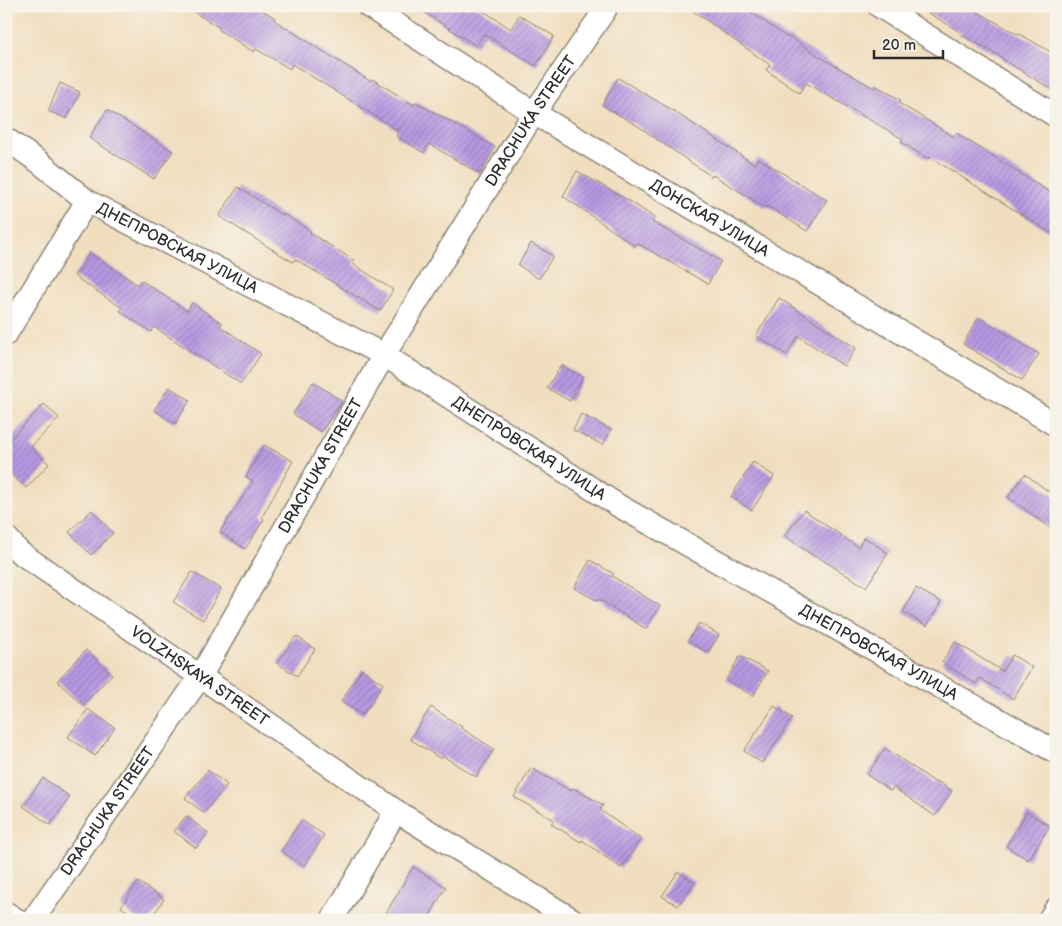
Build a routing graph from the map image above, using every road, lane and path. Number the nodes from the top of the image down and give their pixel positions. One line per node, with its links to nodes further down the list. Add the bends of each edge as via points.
1 (368, 6): 4 (street, ДОНСКАЯ УЛИЦА)
2 (879, 6): 5 (street)
3 (605, 10): 4 (street, DRACHUKA STREET)
4 (534, 113): 9 (street, DRACHUKA STREET); 10 (street, ДОНСКАЯ УЛИЦА)
5 (1056, 116)
6 (6, 139): 7 (street, ДНЕПРОВСКАЯ УЛИЦА)
7 (87, 201): 8 (street); 9 (street, ДНЕПРОВСКАЯ УЛИЦА)
8 (6, 334)
9 (384, 355): 12 (street, DRACHUKA STREET); 13 (street, ДНЕПРОВСКАЯ УЛИЦА, via 619,506)
10 (1056, 425)
11 (6, 537): 12 (street, VOLZHSKAYA STREET, via 19,552)
12 (200, 677): 14 (street, VOLZHSKAYA STREET); 18 (street, DRACHUKA STREET)
13 (1056, 752)
14 (396, 811): 19 (street); 20 (street, VOLZHSKAYA STREET)
15 (1056, 909): 21 (street)
16 (6, 913): 17 (street)
17 (17, 920)
18 (33, 920)
19 (332, 920)
20 (573, 920)
21 (1049, 920)

